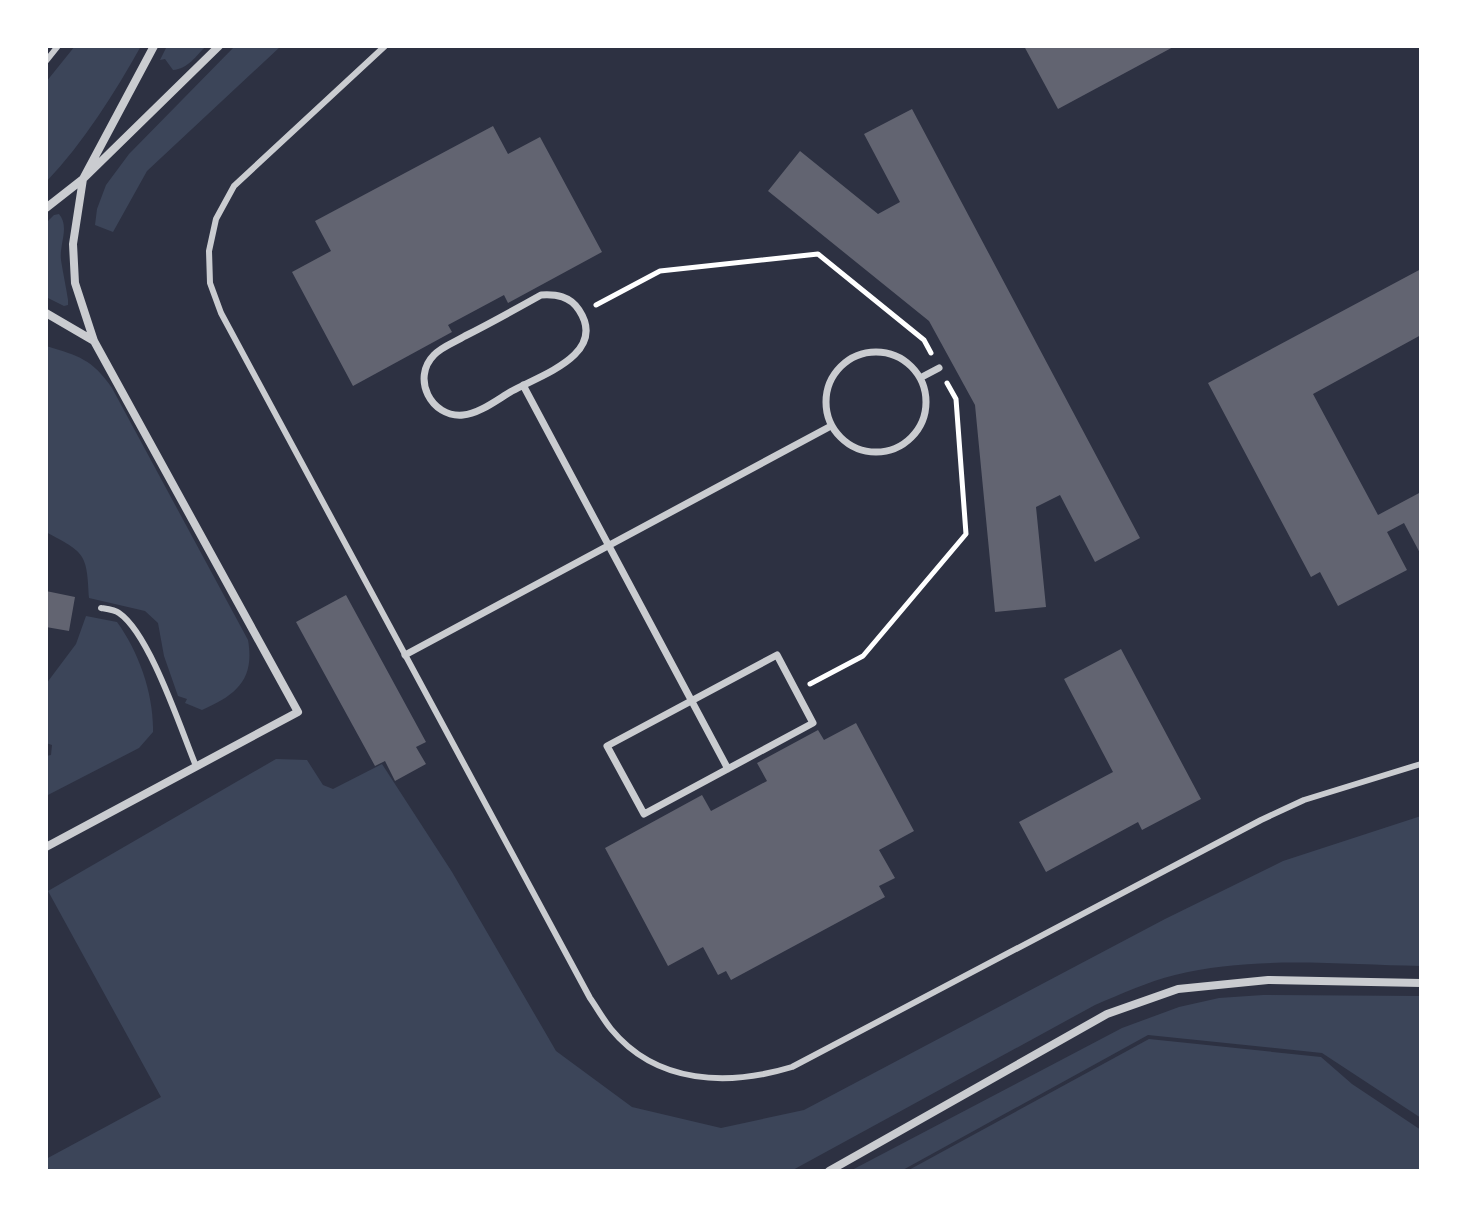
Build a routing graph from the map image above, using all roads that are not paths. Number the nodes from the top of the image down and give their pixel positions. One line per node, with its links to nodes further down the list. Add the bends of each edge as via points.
1 (58, 46): 5 (lane)
2 (154, 46): 6 (street)
3 (219, 46): 6 (street)
4 (385, 46): 16 (lane, via 234,186 216,219 210,283 221,313)
5 (46, 61)
6 (83, 179): 7 (street); 9 (street, via 73,244 75,283)
7 (46, 208)
8 (46, 313): 9 (street)
9 (94, 341): 19 (street, via 298,712)
10 (939, 368): 11 (street)
11 (920, 378): 13 (street, via 897,356 865,352 849,359 828,384 825,400); 13 (street, via 926,412 920,428 895,449 861,451 846,444)
12 (523, 385): 12 (street, via 468,415 456,416 428,396 424,373 435,353 541,295 565,297 582,313 586,336 576,357); 14 (street)
13 (831, 426): 14 (street)
14 (609, 546): 16 (street); 17 (street)
15 (101, 608): 19 (lane, via 118,612 134,628)
16 (405, 655): 18 (lane, via 612,1031 642,1056 678,1073 720,1080 760,1077 792,1067 1261,820 1304,800)
17 (691, 701): 20 (street); 20 (street, via 607,746 614,759 644,814); 20 (street, via 777,655 813,723)
18 (1421, 764)
19 (196, 766): 21 (street)
20 (728, 769)
21 (46, 847)
22 (1421, 983): 23 (street, via 1268,980 1178,989 1107,1014)
23 (829, 1171)

